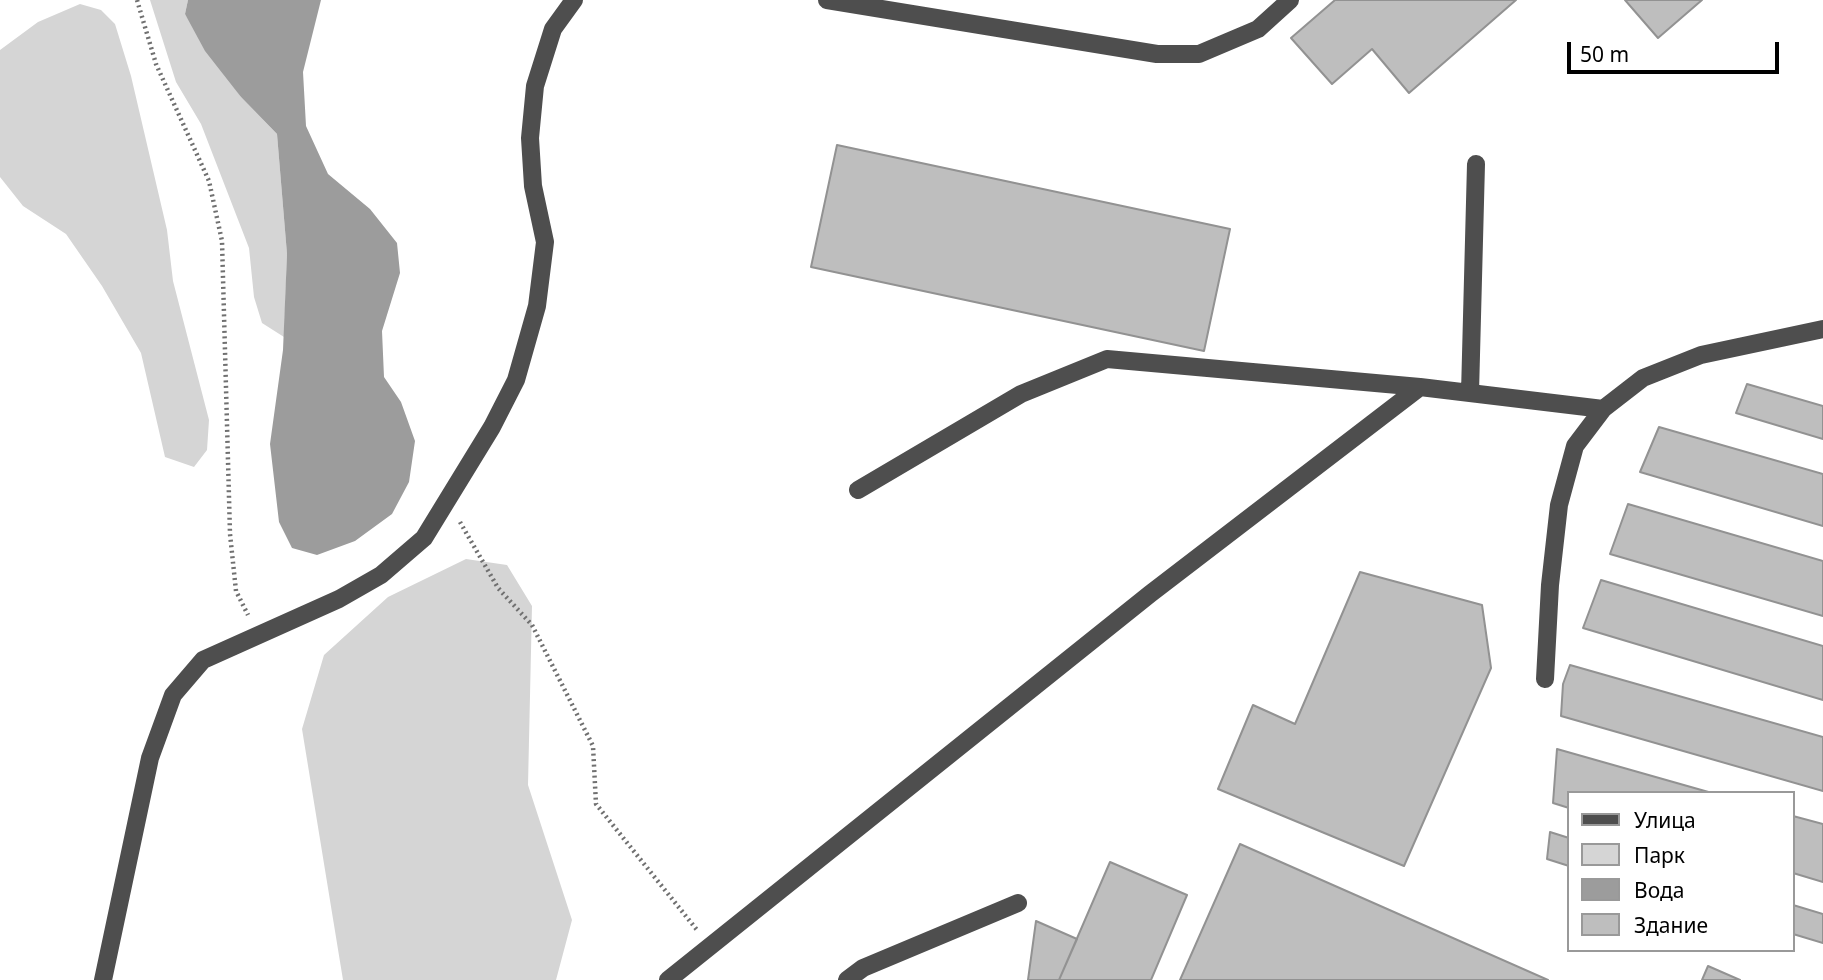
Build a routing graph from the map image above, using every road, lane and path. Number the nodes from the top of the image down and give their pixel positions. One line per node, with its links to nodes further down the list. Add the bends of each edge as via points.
1 (137, 0): 12 (path, via 156,64 209,181 222,241 230,534 236,591)
2 (575, 0): 11 (street, via 554,29 535,86 530,138 533,186 545,242 537,306 516,380)
3 (827, 0): 4 (street, via 1157,54 1199,54 1258,29)
4 (1290, 0)
5 (1476, 164): 8 (street)
6 (1823, 329): 9 (street, via 1700,355 1643,378)
7 (1420, 387): 8 (street); 10 (street, via 1107,359 1021,394); 15 (street, via 1150,594)
8 (1470, 393): 9 (street)
9 (1603, 409): 13 (street, via 1575,446 1559,505)
10 (858, 490)
11 (449, 499): 12 (street, via 424,538 381,575); 15 (path, via 498,588 532,625 593,746 596,804)
12 (257, 635): 16 (street, via 203,660 173,695 150,758)
13 (1545, 679)
14 (1018, 903): 18 (street, via 863,968)
15 (710, 947): 17 (street)
16 (103, 980)
17 (668, 980)
18 (847, 980)

